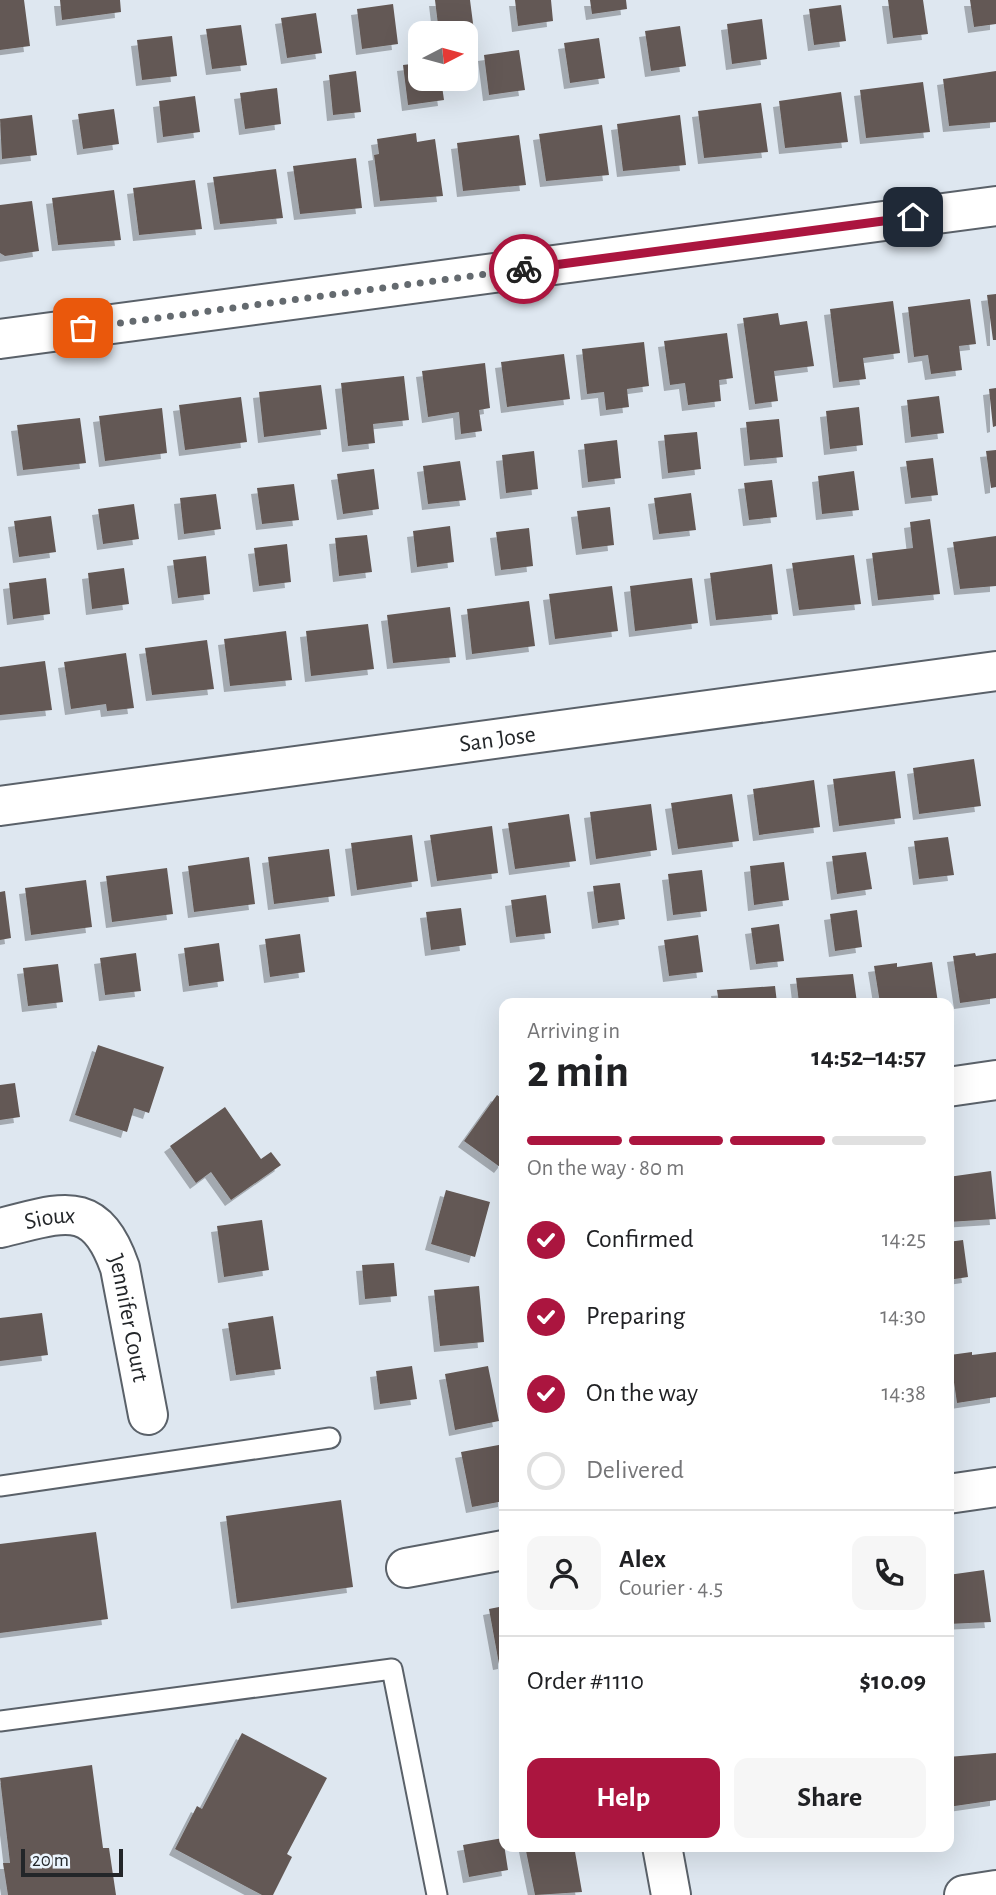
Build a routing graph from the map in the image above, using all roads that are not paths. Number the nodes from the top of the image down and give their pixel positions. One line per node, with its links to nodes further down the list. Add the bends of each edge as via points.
1 (996, 206): 2 (street)
2 (0, 339)
3 (996, 671): 4 (street, San Jose)
4 (0, 806)
5 (996, 1080): 6 (street)
6 (954, 1086)
7 (97, 1224): 8 (street, Sioux, via 59,1214); 9 (street, Jennifer Court, via 112,1244 120,1268)
8 (0, 1228)
9 (148, 1415)
10 (330, 1438): 11 (lane)
11 (0, 1486)
12 (996, 1487): 13 (street)
13 (954, 1493)
14 (499, 1551): 15 (street)
15 (406, 1568)
16 (0, 1721): 19 (lane, via 392,1669)
17 (663, 1852): 20 (street)
18 (996, 1890): 21 (street)
19 (437, 1895)
20 (671, 1895)
21 (964, 1895)

